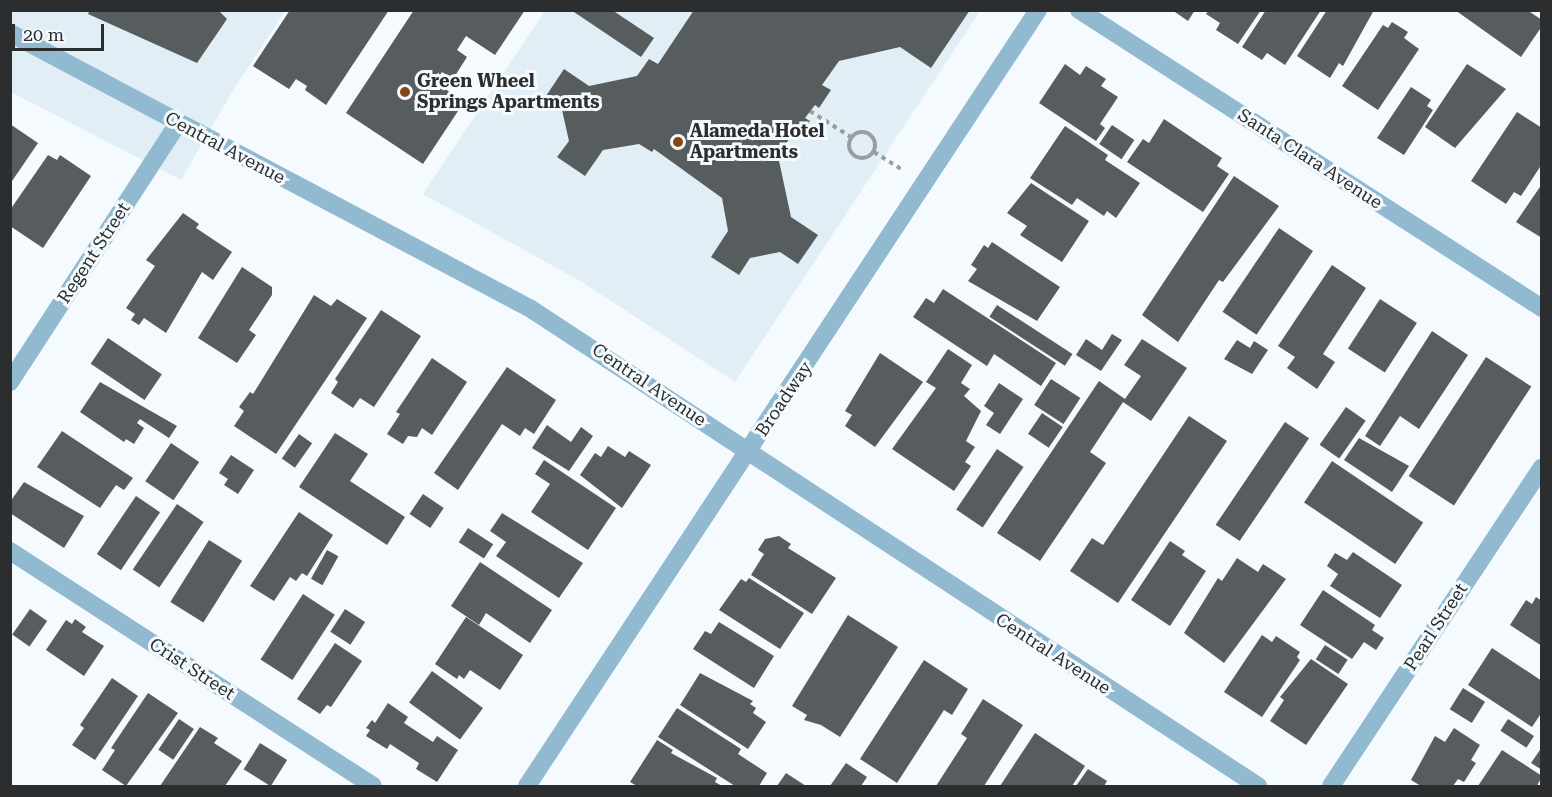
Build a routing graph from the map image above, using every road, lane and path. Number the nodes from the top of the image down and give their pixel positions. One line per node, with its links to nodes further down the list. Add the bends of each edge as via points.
1 (1038, 10): 8 (street, Broadway)
2 (1078, 10): 9 (street, Santa Clara Avenue)
3 (10, 33): 5 (street, Central Avenue)
4 (810, 111): 6 (path)
5 (178, 123): 10 (street, Regent Street); 11 (street, Central Avenue, via 531,309)
6 (851, 137): 7 (path, via 860,131 870,134 876,142); 7 (path, via 849,148 855,156 865,158)
7 (874, 152): 8 (path)
8 (924, 184): 11 (street, Broadway)
9 (1542, 308)
10 (10, 382)
11 (748, 452): 15 (street, Broadway); 16 (street, Central Avenue)
12 (1542, 467): 17 (street, Pearl Street)
13 (10, 550): 14 (street, Crist Street)
14 (374, 786)
15 (527, 786)
16 (1257, 786)
17 (1331, 786)

